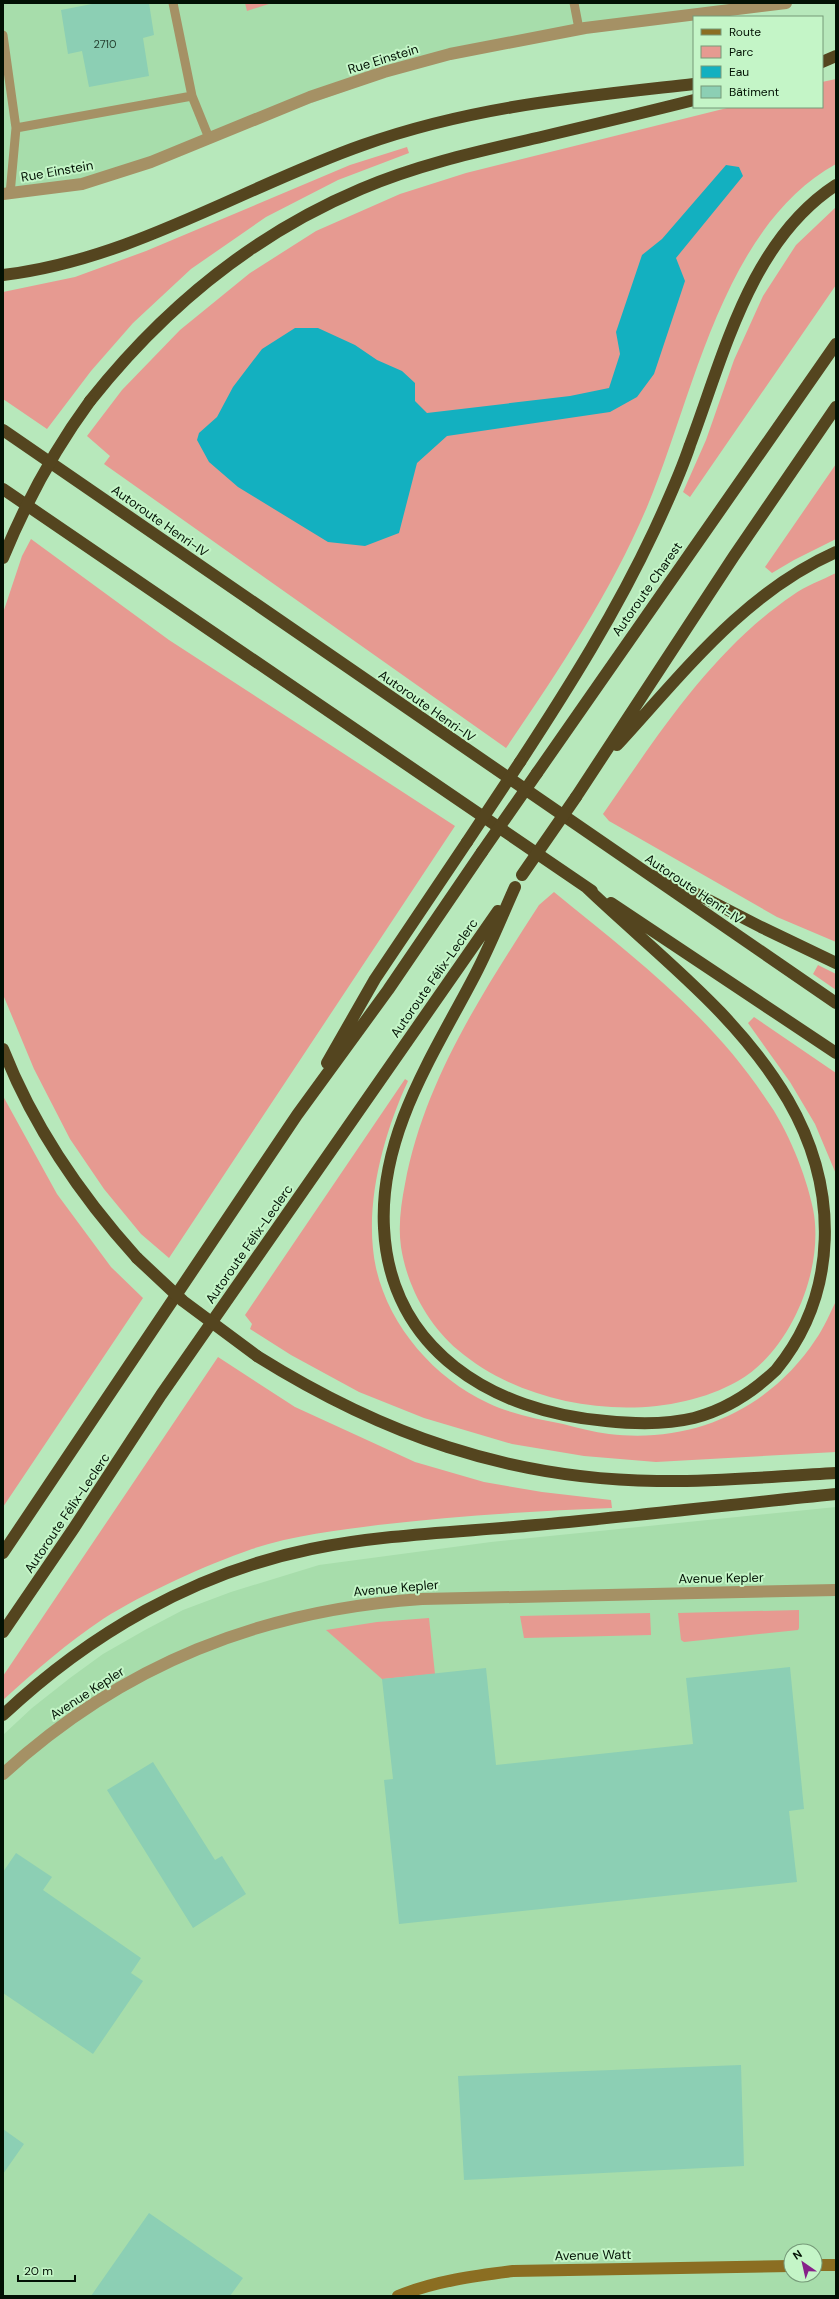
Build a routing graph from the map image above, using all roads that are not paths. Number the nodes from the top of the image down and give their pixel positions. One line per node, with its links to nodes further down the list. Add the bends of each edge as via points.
1 (173, 3): 10 (lane)
2 (574, 3): 4 (lane)
3 (786, 3): 4 (street, Rue Einstein)
4 (579, 29): 13 (street, Rue Einstein, via 450,54 384,72 310,97)
5 (3, 35): 8 (lane)
6 (836, 56): 7 (highway)
7 (823, 61)
8 (6, 82): 12 (lane)
9 (693, 84): 16 (highway, via 539,102 433,123 330,157 115,248 67,263)
10 (192, 96): 12 (lane); 13 (lane)
11 (693, 100): 22 (highway, bridge, via 430,164 362,188 265,239 201,284 143,338 90,401 35,488)
12 (16, 128): 15 (lane)
13 (209, 138): 15 (street, Rue Einstein, via 151,162 82,184)
14 (836, 185): 31 (highway, bridge, via 800,215 783,235 756,279 720,363 680,473 642,558 595,644 520,762 375,979)
15 (6, 194)
16 (3, 275)
17 (836, 344): 31 (highway, Autoroute Charest, bridge, via 388,990)
18 (836, 407): 23 (highway)
19 (3, 430): 24 (highway, Autoroute Henri-IV)
20 (3, 489): 26 (highway)
21 (836, 552): 23 (highway, via 789,577 726,625)
22 (3, 558)
23 (592, 772): 25 (highway, Autoroute Félix-Leclerc, bridge)
24 (608, 848): 27 (highway); 28 (highway, Autoroute Henri-IV)
25 (515, 887): 26 (highway, via 476,973 418,1082 398,1130 384,1202 384,1241 391,1275 404,1308 426,1341 456,1369 478,1384 518,1402 570,1417 624,1423 674,1421 712,1412 751,1391 773,1374 797,1347 818,1312 826,1290 832,1254 832,1217 824,1180 811,1143 788,1100 759,1056 705,995); 36 (highway, Autoroute Félix-Leclerc, via 166,1388)
26 (586, 887): 30 (highway)
27 (836, 963)
28 (836, 1003)
29 (3, 1049): 32 (highway, bridge, via 26,1102 59,1159 94,1208 137,1258 183,1301 257,1356 322,1394 386,1426 455,1450 536,1469 584,1477 656,1481)
30 (836, 1053)
31 (298, 1115): 34 (highway)
32 (836, 1473)
33 (836, 1494): 37 (highway, via 375,1539 279,1556 188,1589 130,1619 78,1652)
34 (3, 1553)
35 (836, 1590): 38 (street, Avenue Kepler, via 430,1598 354,1605 304,1615 236,1633 149,1672 94,1702)
36 (3, 1632)
37 (3, 1715)
38 (3, 1774)
39 (823, 2265): 40 (street)
40 (836, 2265)
41 (783, 2266): 42 (street, Avenue Watt, via 513,2272 449,2280)
42 (398, 2296)

